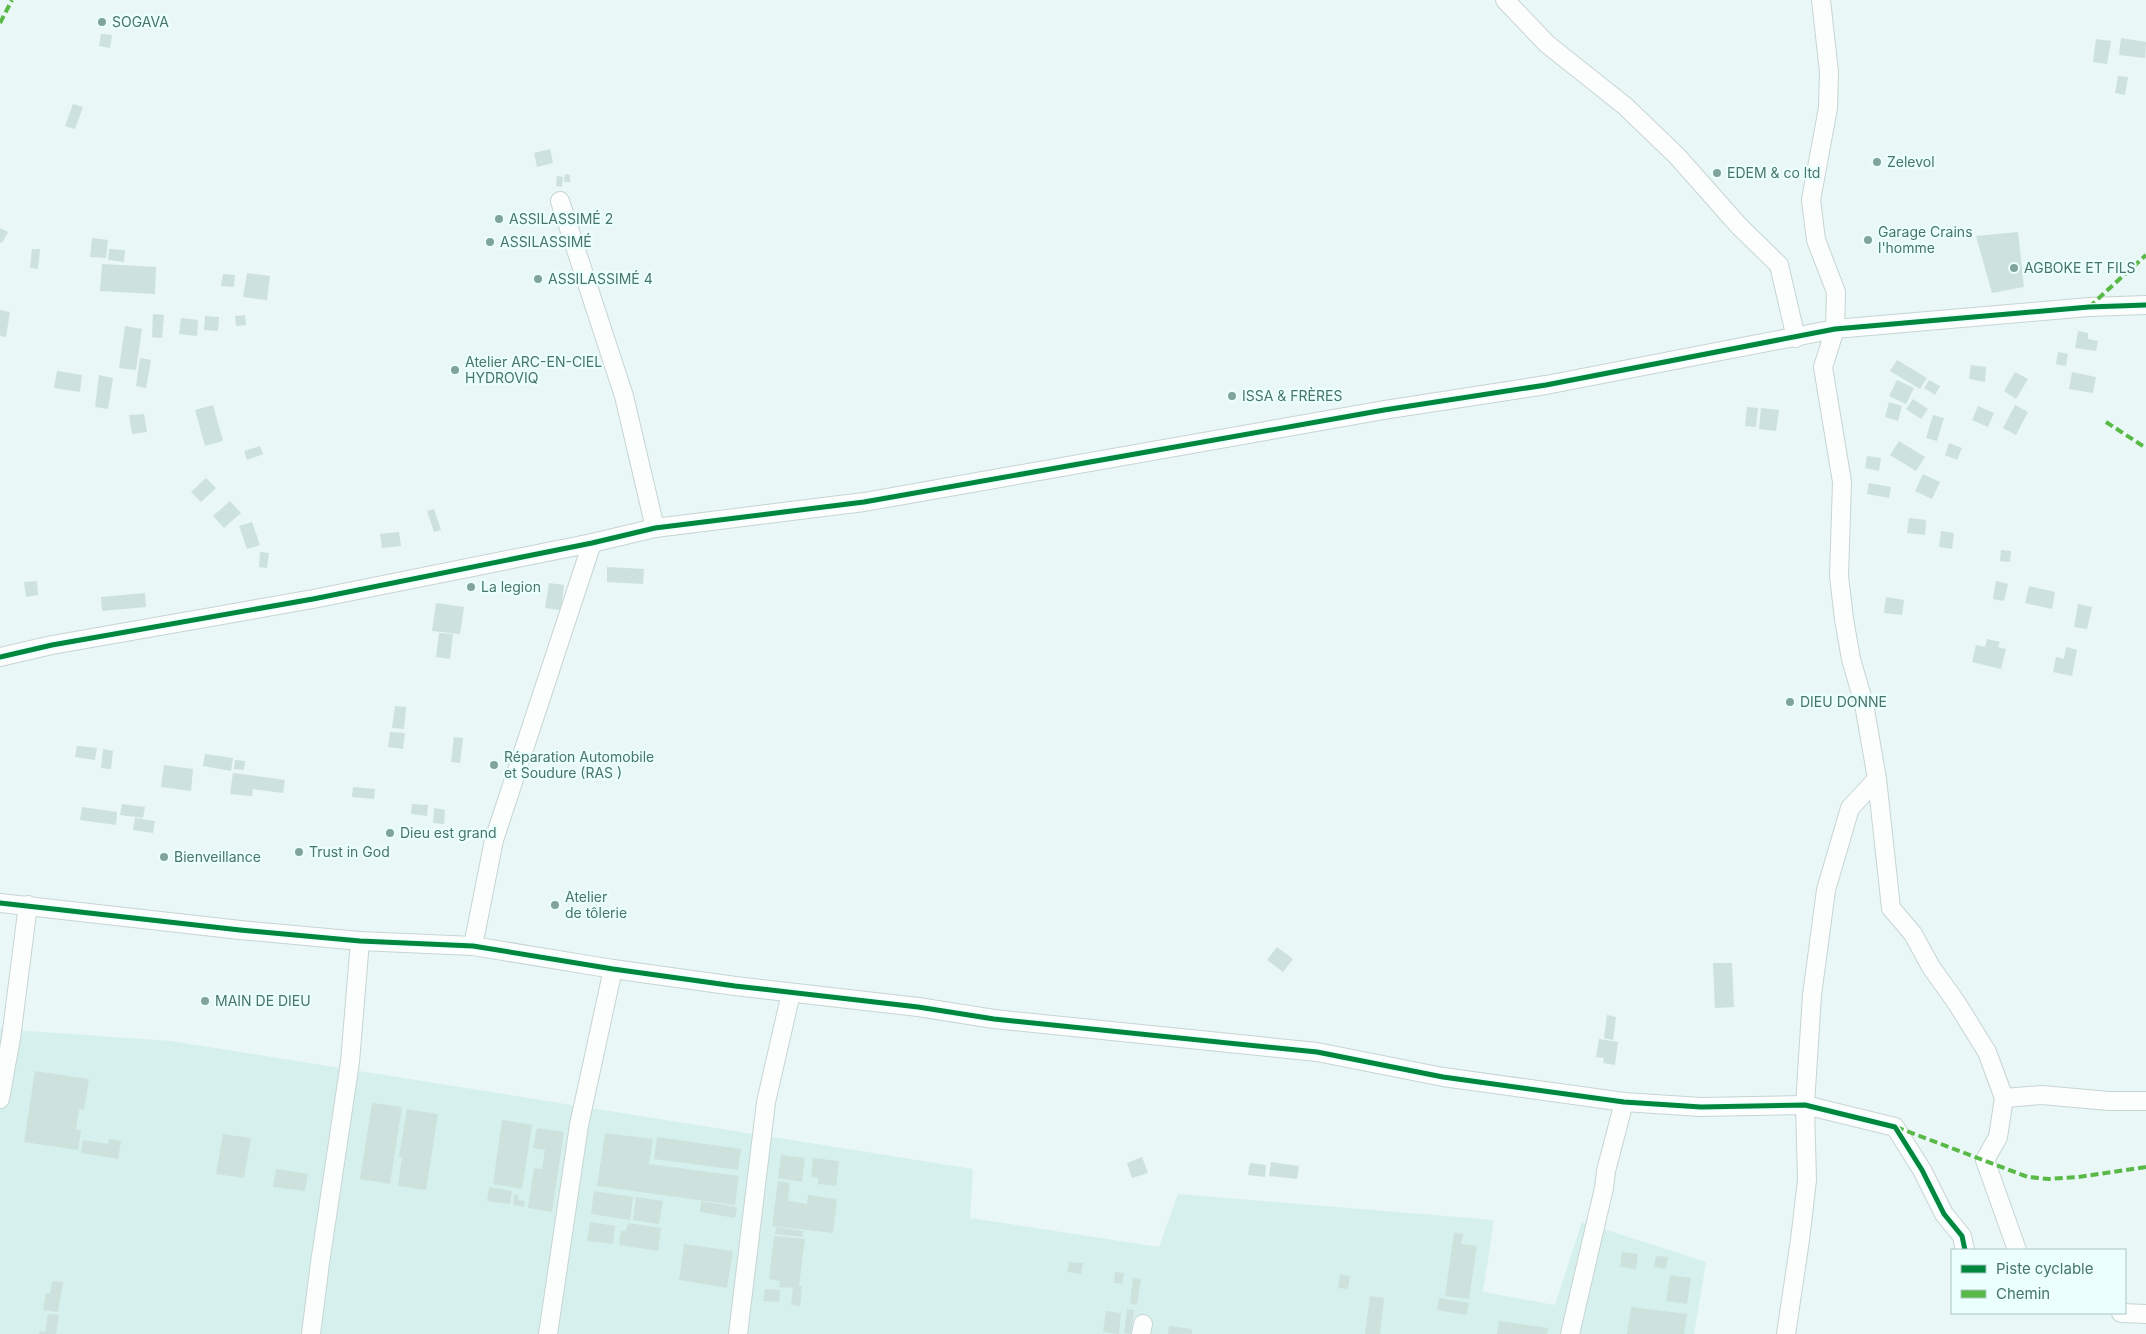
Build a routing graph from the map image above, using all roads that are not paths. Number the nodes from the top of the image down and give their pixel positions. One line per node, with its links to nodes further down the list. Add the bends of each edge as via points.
1 (1505, 0): 6 (street, via 1547,44 1625,106 1677,156 1739,226 1779,265)
2 (1821, 0): 5 (street, via 1829,72 1828,99 1811,200 1816,240 1836,292)
3 (560, 201): 7 (street, via 624,396)
4 (2146, 305): 5 (street, via 2089,306)
5 (1835, 329): 6 (street); 10 (street, via 1823,368 1842,482 1840,584 1850,659 1864,704)
6 (1796, 338): 7 (street, via 1546,385 1374,411 864,502)
7 (655, 528): 8 (street)
8 (592, 543): 9 (street); 14 (street, via 494,840)
9 (0, 657)
10 (1877, 778): 17 (street, via 1891,908 1913,934 1987,1052); 21 (street, via 1850,808 1826,890 1812,995)
11 (0, 902): 12 (street)
12 (28, 906): 13 (street); 18 (street, via 12,1038)
13 (360, 941): 14 (street); 26 (street, via 350,1062)
14 (473, 946): 15 (street)
15 (613, 969): 16 (street); 27 (street, via 579,1125)
16 (791, 993): 20 (street, via 1078,1028 1317,1052 1443,1077); 28 (street, via 766,1102)
17 (2004, 1098): 19 (street, via 2042,1095); 23 (street, via 1998,1138 1985,1160)
18 (0, 1099)
19 (2146, 1101)
20 (1624, 1102): 21 (street, via 1701,1107); 29 (street)
21 (1805, 1106): 22 (street, via 1895,1127 1944,1214 1962,1236); 30 (street, via 1807,1180)
22 (1965, 1249)
23 (2017, 1249)
24 (2126, 1313): 25 (street)
25 (2146, 1314)
26 (311, 1334)
27 (548, 1334)
28 (738, 1334)
29 (1570, 1334)
30 (1786, 1334)

